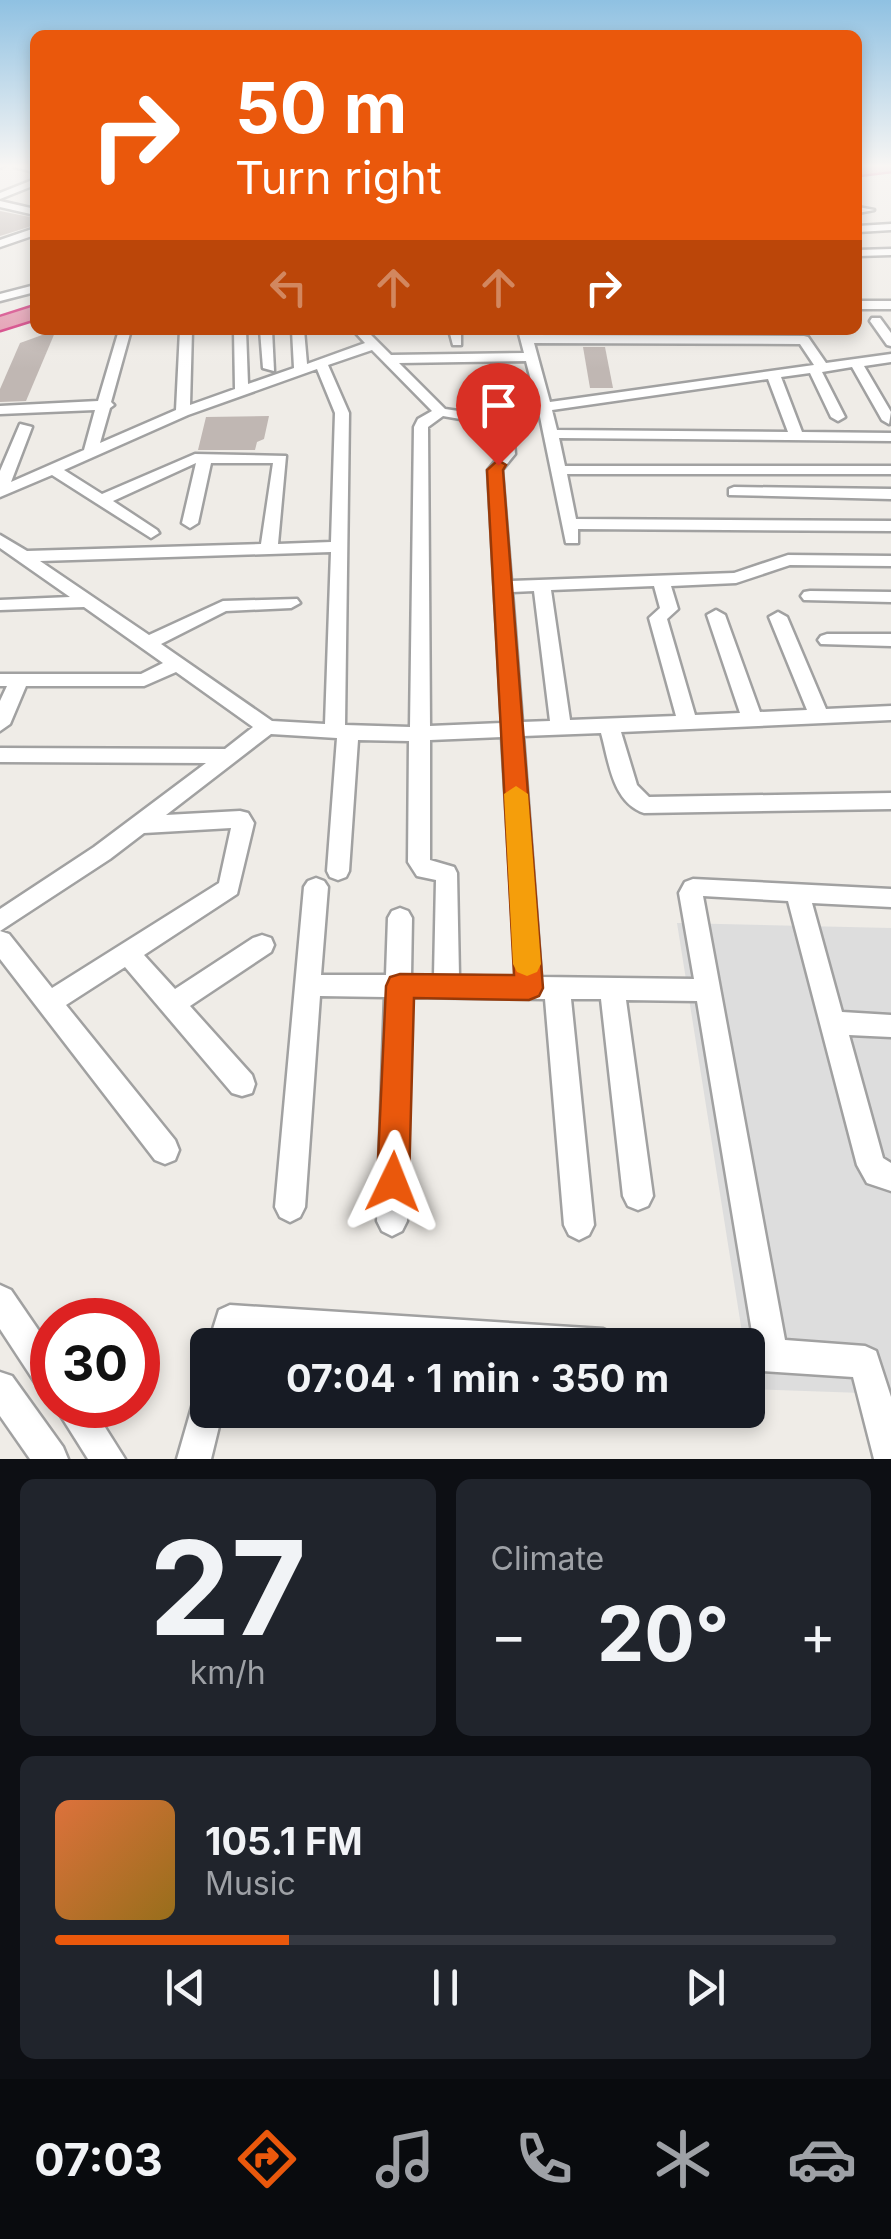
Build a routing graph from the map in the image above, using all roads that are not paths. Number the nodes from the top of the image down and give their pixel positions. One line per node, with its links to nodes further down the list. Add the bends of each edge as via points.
1 (29, 233): 2 (street)
2 (0, 244)
3 (886, 252): 4 (street)
4 (891, 266)
5 (30, 289): 6 (street)
6 (0, 298)
7 (862, 305): 8 (street)
8 (891, 305)
9 (30, 306): 11 (highway)
10 (30, 314): 13 (highway)
11 (0, 316)
12 (876, 322): 22 (street)
13 (0, 324)
14 (123, 335): 34 (street)
15 (186, 335): 37 (street)
16 (240, 335): 33 (street)
17 (266, 335): 29 (street)
18 (298, 335): 31 (street)
19 (364, 335): 23 (street)
20 (526, 335): 24 (street)
21 (735, 335): 30 (street, via 804,340)
22 (891, 342)
23 (373, 346): 26 (street); 28 (street)
24 (532, 357): 26 (street); 35 (street)
25 (891, 358): 27 (street)
26 (387, 360): 38 (street)
27 (856, 363): 30 (street); 41 (street)
28 (322, 366): 31 (street); 59 (street, via 342,413)
29 (269, 368)
30 (818, 368): 32 (street); 40 (street)
31 (302, 373): 33 (street)
32 (772, 374): 35 (street); 44 (street)
33 (242, 393): 37 (street)
34 (107, 405): 36 (street); 46 (street)
35 (546, 407): 39 (street); 43 (street)
36 (0, 410)
37 (182, 412): 46 (street)
38 (441, 412): 39 (street); 88 (street, via 421,427)
39 (504, 415): 65 (street, via 509,452 495,470)
40 (838, 417)
41 (889, 420)
42 (25, 428): 51 (street)
43 (548, 434): 44 (street); 49 (street)
44 (797, 437): 45 (street)
45 (891, 438)
46 (90, 453): 48 (street)
47 (205, 458): 54 (street); 55 (street); 60 (street, via 281,459)
48 (53, 469): 51 (street); 54 (street)
49 (558, 470): 50 (street); 56 (street, via 570,532)
50 (890, 471)
51 (0, 491)
52 (734, 492): 53 (street)
53 (891, 494)
54 (103, 500): 57 (street)
55 (190, 523)
56 (891, 526)
57 (151, 533)
58 (0, 540): 61 (street)
59 (339, 547): 60 (street); 87 (street)
60 (269, 549): 61 (street)
61 (15, 555): 68 (street)
62 (891, 561): 63 (street, via 788,560 736,578)
63 (661, 581): 64 (street); 81 (street, via 669,609 658,618)
64 (542, 585): 65 (street); 84 (street)
65 (502, 587): 86 (street)
66 (810, 596): 67 (street)
67 (891, 597)
68 (89, 602): 70 (street); 75 (street)
69 (291, 603): 75 (street, via 223,606)
70 (0, 604)
71 (716, 615): 80 (street)
72 (778, 617): 79 (street)
73 (827, 640): 74 (street)
74 (891, 640)
75 (148, 643): 76 (street)
76 (177, 664): 77 (street, via 149,680); 85 (street)
77 (10, 680): 82 (street)
78 (891, 713): 79 (street)
79 (819, 716): 80 (street)
80 (752, 718): 81 (street)
81 (687, 720): 83 (street)
82 (0, 724)
83 (609, 724): 84 (street); 91 (street, via 627,788 644,805)
84 (562, 726): 86 (street)
85 (267, 727): 87 (street); 90 (street)
86 (512, 728): 88 (street); 103 (street)
87 (342, 732): 88 (street); 100 (street)
88 (422, 732): 102 (street, via 419,862 425,870 446,873)
89 (0, 755): 90 (street)
90 (231, 756): 92 (street)
91 (891, 801)
92 (138, 825): 96 (street); 99 (street, via 234,818 242,823 229,888)
93 (797, 892): 94 (street); 105 (street, via 693,888); 108 (street)
94 (891, 898)
95 (400, 918): 101 (street)
96 (0, 921)
97 (0, 940): 106 (street)
98 (262, 945): 107 (street)
99 (128, 953): 106 (street); 107 (street)
100 (308, 985): 101 (street); 114 (street)
101 (400, 986): 102 (street); 115 (street)
102 (446, 987): 103 (street)
103 (543, 988): 104 (street); 116 (street)
104 (612, 988): 105 (street); 113 (street)
105 (707, 990): 120 (street)
106 (49, 1003): 111 (street)
107 (173, 1004): 110 (street)
108 (832, 1023): 109 (street); 112 (street, via 871,1165)
109 (891, 1026)
110 (242, 1084)
111 (165, 1150)
112 (891, 1177)
113 (638, 1196)
114 (290, 1207)
115 (392, 1221)
116 (579, 1225)
117 (0, 1302): 121 (street)
118 (228, 1328): 119 (street, via 230,1321)
119 (339, 1328)
120 (756, 1328)
121 (30, 1346)
122 (765, 1355): 129 (street, via 865,1362)
123 (0, 1388): 126 (street)
124 (87, 1428): 127 (street)
125 (202, 1428): 128 (street)
126 (50, 1459)
127 (108, 1459)
128 (194, 1459)
129 (891, 1459)

